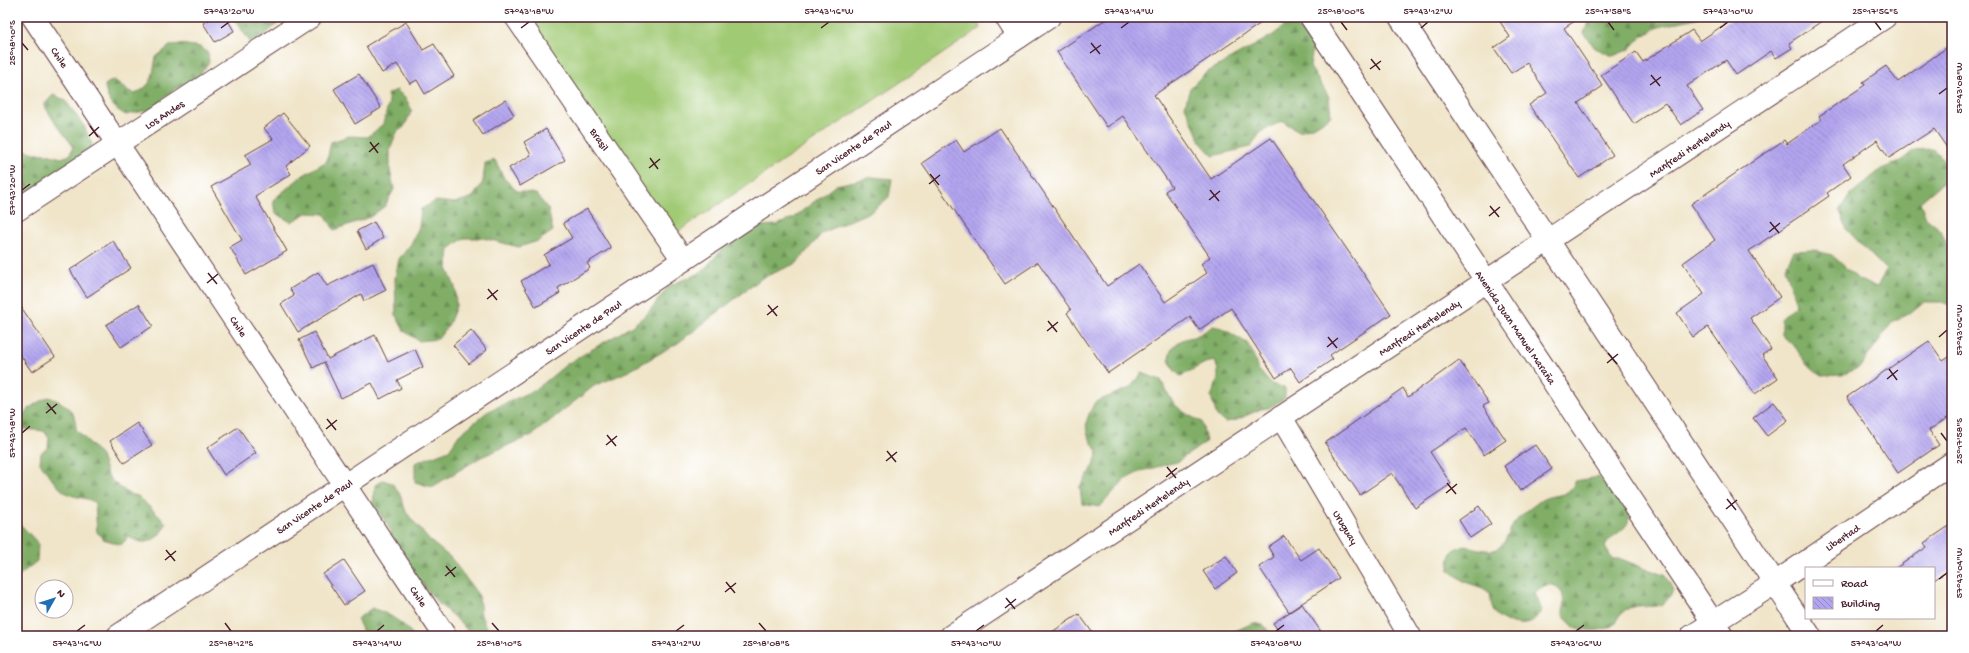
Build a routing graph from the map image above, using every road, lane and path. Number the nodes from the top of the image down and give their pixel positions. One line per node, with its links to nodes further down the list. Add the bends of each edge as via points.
1 (33, 17): 10 (street, Chile)
2 (310, 17): 10 (street, Los Andes)
3 (516, 17): 13 (street, Brasil)
4 (1006, 17): 9 (street)
5 (1048, 17): 9 (street, San Vicente de Paul)
6 (1311, 17): 14 (street, Avenida Juan Manuel Maraña)
7 (1400, 17): 12 (street)
8 (1885, 17): 12 (street, Manfredi Hertelendy)
9 (1019, 36): 13 (street, San Vicente de Paul)
10 (118, 144): 11 (street, Los Andes); 17 (street, Chile)
11 (17, 210)
12 (1549, 241): 14 (street, Manfredi Hertelendy); 18 (street)
13 (683, 260): 17 (street, San Vicente de Paul)
14 (1487, 282): 15 (street, Manfredi Hertelendy); 19 (street, Avenida Juan Manuel Maraña)
15 (1281, 418): 22 (street, Manfredi Hertelendy); 23 (street, Uruguay)
16 (1952, 463): 18 (street, Libertad)
17 (345, 485): 20 (street, San Vicente de Paul); 21 (street, Chile)
18 (1775, 583): 19 (street, Libertad); 25 (street)
19 (1718, 629): 24 (street, Libertad)
20 (118, 636)
21 (445, 636)
22 (952, 636)
23 (1410, 636)
24 (1692, 636)
25 (1810, 636)

